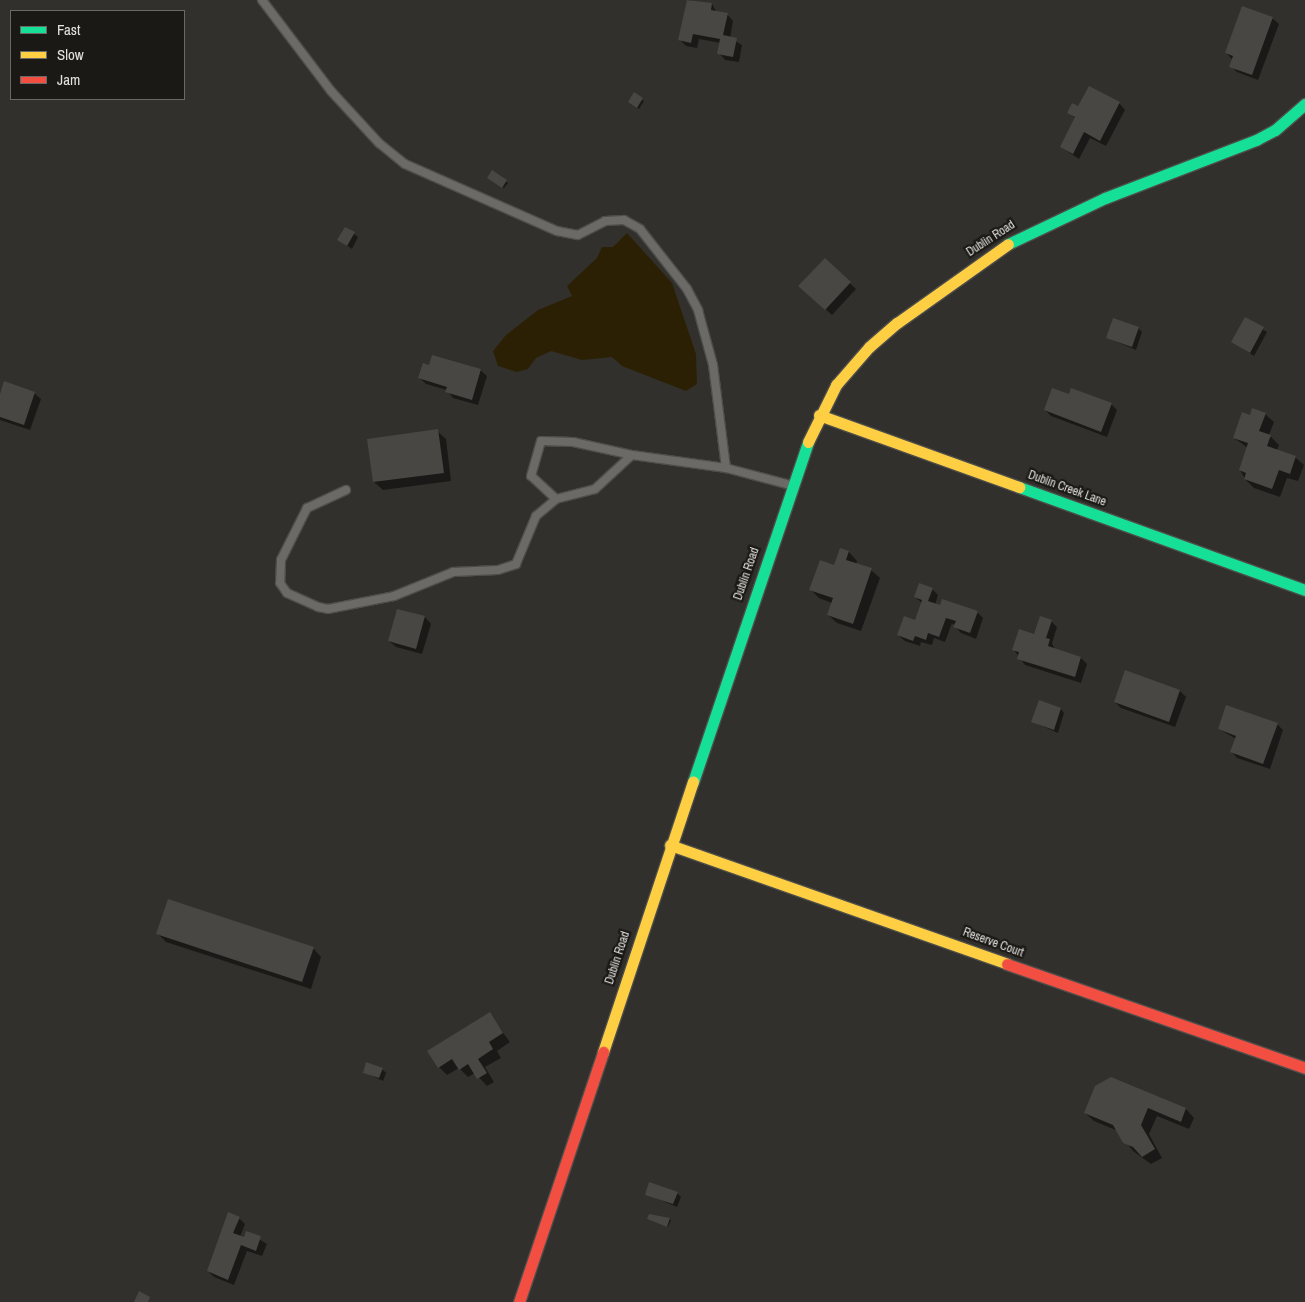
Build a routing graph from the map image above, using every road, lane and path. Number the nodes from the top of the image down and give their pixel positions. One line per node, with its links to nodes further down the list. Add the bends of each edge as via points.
1 (262, 0): 5 (lane, via 331,91 379,143 406,164 557,231 578,235 605,220 624,220 640,229 687,289 698,310 713,365)
2 (1305, 104): 3 (street, Dublin Road, via 1280,127 1256,140 1073,211 996,251 869,347 846,372)
3 (819, 415): 6 (street, Dublin Road); 9 (street, Dublin Creek Lane)
4 (632, 455): 5 (lane); 8 (lane, via 595,489); 8 (lane, via 573,442 541,441 531,476)
5 (726, 468): 6 (lane)
6 (792, 486): 10 (street, Dublin Road)
7 (346, 490): 8 (lane, via 307,508 281,560 280,583 287,593 328,609 394,596 453,572 498,570 516,564 536,516)
8 (556, 499)
9 (1305, 590)
10 (670, 845): 11 (street, Reserve Court); 12 (street, Dublin Road)
11 (1305, 1068)
12 (519, 1302)

